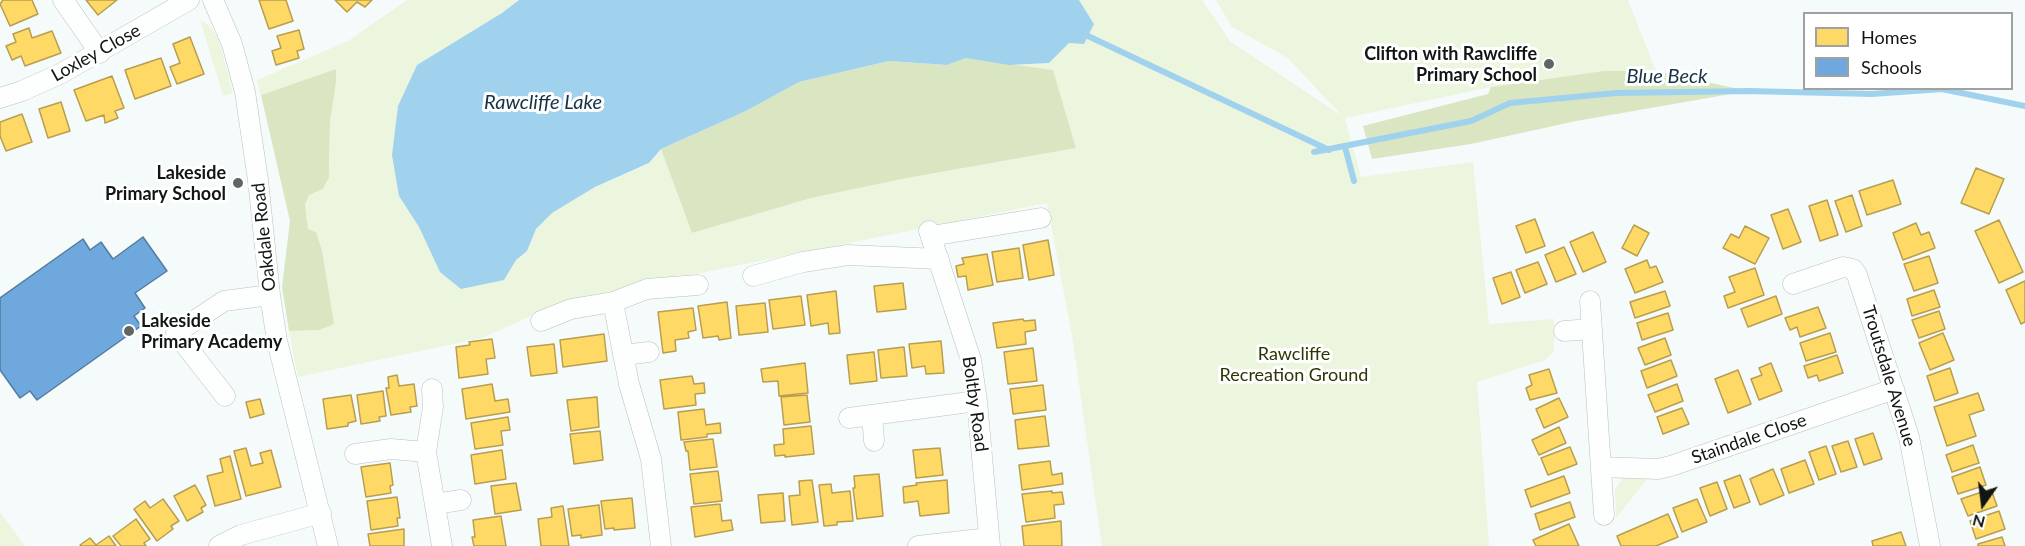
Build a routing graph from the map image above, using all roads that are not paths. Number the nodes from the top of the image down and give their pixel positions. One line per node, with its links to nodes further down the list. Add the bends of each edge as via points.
1 (63, 0): 4 (street)
2 (189, 0): 4 (street, Loxley Close)
3 (213, 0): 11 (street, Oakdale Road, via 232,44 245,92)
4 (100, 52): 5 (street, Loxley Close, via 60,74)
5 (0, 98)
6 (1041, 218): 7 (street, Boltby Road, via 930,233)
7 (939, 259): 8 (street, via 848,255); 22 (street, Boltby Road, via 971,360)
8 (753, 276)
9 (1793, 284): 19 (street, Troutsdale Avenue, via 1844,267 1853,269)
10 (698, 285): 13 (street, via 647,289)
11 (270, 295): 21 (street, via 224,300 176,333); 31 (street, Oakdale Road, via 277,341)
12 (1590, 301): 15 (street)
13 (613, 302): 14 (street, via 572,309); 18 (street)
14 (541, 321)
15 (1592, 329): 16 (street); 28 (street)
16 (1563, 332)
17 (649, 352): 18 (street)
18 (623, 356): 37 (street, via 651,459)
19 (1894, 389): 28 (street, Staindale Close, via 1671,466); 39 (street, Troutsdale Avenue, via 1909,437)
20 (432, 390): 26 (street)
21 (225, 396)
22 (977, 401): 23 (street); 33 (street, Boltby Road)
23 (872, 415): 24 (street); 25 (street)
24 (849, 418)
25 (874, 441)
26 (426, 452): 27 (street, via 391,449); 30 (street)
27 (355, 454)
28 (1601, 467): 32 (street)
29 (461, 500): 30 (street)
30 (435, 504): 36 (street)
31 (321, 513): 34 (street, via 241,535); 35 (street, Oakdale Road)
32 (1604, 515)
33 (989, 542): 38 (street)
34 (219, 546)
35 (328, 546)
36 (442, 546)
37 (661, 546)
38 (918, 546)
39 (1930, 546)

